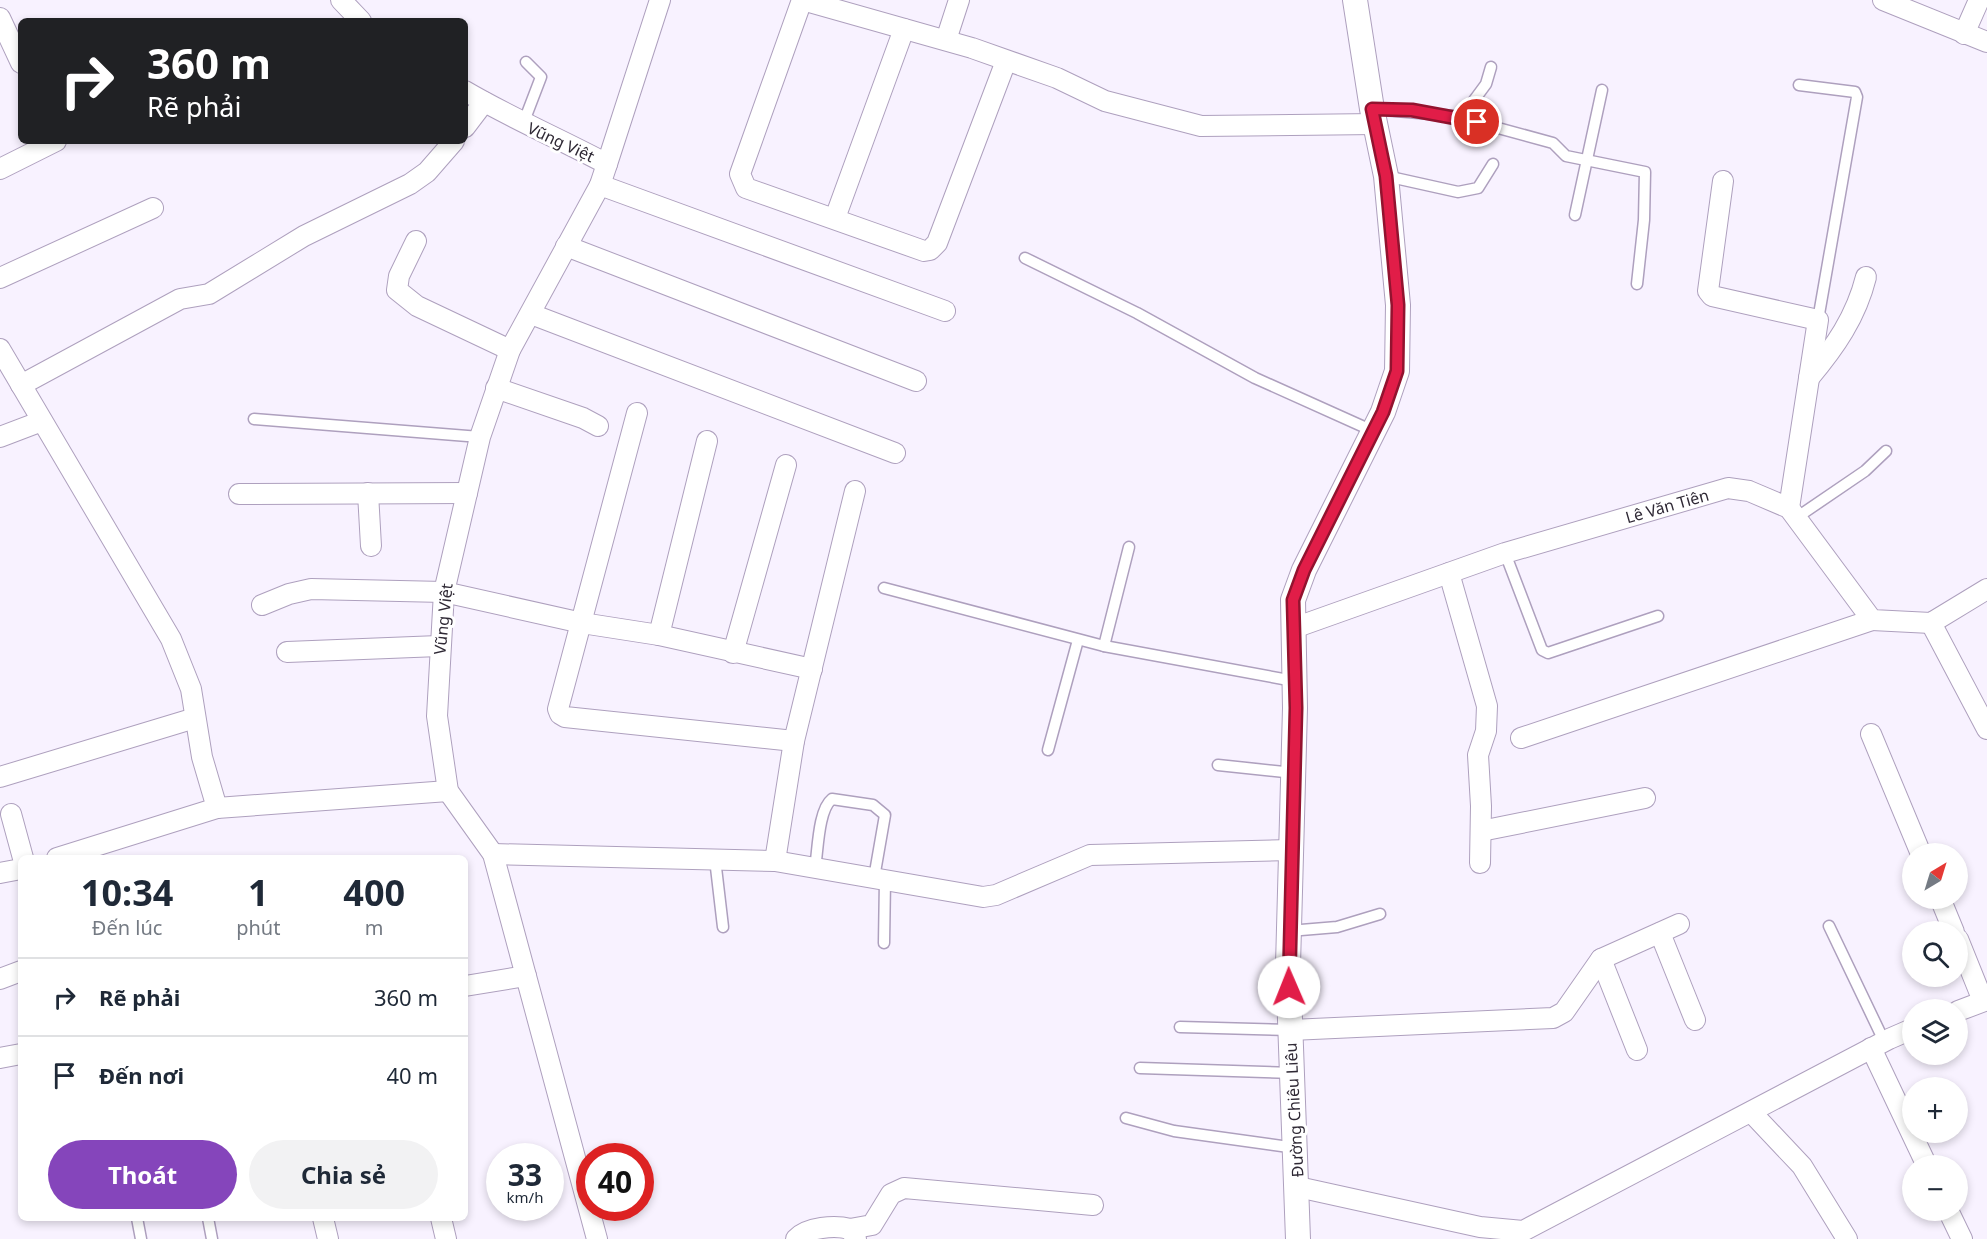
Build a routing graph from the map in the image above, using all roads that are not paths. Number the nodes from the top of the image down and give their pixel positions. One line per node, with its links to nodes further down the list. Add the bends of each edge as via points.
1 (341, 0): 10 (street)
2 (660, 0): 30 (street)
3 (802, 0): 11 (street); 38 (street, via 740,174 746,188)
4 (959, 0): 13 (street)
5 (1357, 0): 23 (street, Đường Chiêu Liêu)
6 (1882, 0): 8 (street)
7 (1979, 0): 12 (street)
8 (1906, 4): 12 (street)
9 (0, 18): 15 (street)
10 (358, 18)
11 (904, 29): 13 (street); 38 (street)
12 (1964, 34): 14 (street)
13 (946, 40): 16 (street)
14 (1987, 42)
15 (18, 57)
16 (1006, 61): 23 (street, via 1057,78 1105,101 1201,126); 38 (street, via 937,243 930,250)
17 (526, 62): 26 (lane, via 542,77)
18 (1491, 67): 24 (lane, via 1486,84)
19 (1799, 85): 47 (lane, via 1855,92 1857,97)
20 (1602, 90): 29 (lane)
21 (468, 93): 22 (street, Vũng Việt)
22 (484, 102): 25 (street); 26 (street, Vũng Việt)
23 (1374, 116): 24 (lane, via 1412,110); 33 (street, Đường Chiêu Liêu)
24 (1461, 118): 29 (lane, via 1553,144 1566,156)
25 (468, 123)
26 (522, 124): 30 (street, Vũng Việt, via 556,136)
27 (54, 144): 32 (street)
28 (451, 144): 52 (street, via 433,166 410,184 304,236 209,294 180,299)
29 (1586, 161): 37 (lane); 44 (lane, via 1629,167 1647,175)
30 (608, 164): 35 (street, Vũng Việt)
31 (1492, 164): 33 (lane, via 1478,188 1458,192)
32 (0, 169)
33 (1386, 176): 58 (street, Đường Chiêu Liêu, via 1398,305 1397,371)
34 (1723, 181): 47 (street, via 1708,291 1712,296)
35 (600, 184): 40 (street, Vũng Việt); 45 (street)
36 (153, 208): 43 (street)
37 (1575, 214)
38 (835, 218)
39 (416, 241): 49 (street, via 399,276 397,290 417,306)
40 (566, 246): 46 (street, Vũng Việt); 51 (street)
41 (1025, 258): 58 (lane, via 1256,378)
42 (1866, 277): 50 (street, via 1854,314)
43 (0, 278)
44 (1637, 284)
45 (945, 311)
46 (531, 315): 49 (street, Vũng Việt); 63 (street)
47 (1818, 320): 50 (street)
48 (0, 349): 52 (street)
49 (510, 351): 53 (street, Vũng Việt)
50 (1809, 379): 69 (street)
51 (915, 381)
52 (21, 385): 56 (street)
53 (496, 388): 57 (street); 60 (street, Vũng Việt)
54 (637, 413): 80 (street)
55 (254, 418): 60 (lane)
56 (42, 421): 59 (street); 91 (street, via 171,639 191,689)
57 (598, 426)
58 (1373, 430): 82 (street, Đường Chiêu Liêu, via 1304,570 1293,600)
59 (0, 437)
60 (480, 437): 67 (street, Vũng Việt)
61 (707, 441): 83 (street)
62 (1886, 451): 69 (lane, via 1865,471)
63 (895, 453)
64 (786, 465): 88 (street)
65 (855, 491): 89 (street)
66 (368, 493): 67 (street); 68 (street); 70 (street)
67 (467, 493): 76 (street, Vũng Việt)
68 (239, 494)
69 (1792, 513): 72 (street, Lê Văn Tiên, via 1749,490 1728,488); 79 (street, Lê Văn Tiên)
70 (370, 546)
71 (1129, 547): 86 (lane)
72 (1505, 553): 73 (street, Lê Văn Tiên); 78 (lane, via 1542,650 1548,653)
73 (1449, 573): 82 (street, Lê Văn Tiên); 104 (street, via 1487,706 1486,731 1478,755)
74 (884, 588): 84 (lane)
75 (1987, 589): 81 (street)
76 (444, 592): 77 (street, via 311,589); 80 (street); 85 (street, Vũng Việt)
77 (262, 605)
78 (1658, 616)
79 (1872, 620): 81 (street); 94 (street)
80 (582, 623): 83 (street); 95 (street, via 558,709 560,714)
81 (1931, 624): 92 (street)
82 (1294, 628): 90 (street, Đường Chiêu Liêu)
83 (659, 635): 88 (street)
84 (1078, 640): 86 (lane); 96 (lane)
85 (439, 646): 87 (street); 100 (street, Vũng Việt, via 437,716)
86 (1104, 646): 90 (lane)
87 (287, 652)
88 (733, 652): 89 (street)
89 (812, 669): 95 (street)
90 (1294, 681): 98 (street, Đường Chiêu Liêu)
91 (195, 717): 99 (street); 102 (street)
92 (1987, 729)
93 (1871, 734): 105 (street)
94 (1521, 738)
95 (794, 741): 111 (street)
96 (1048, 750)
97 (1218, 765): 98 (lane)
98 (1294, 773): 106 (street, Đường Chiêu Liêu)
99 (0, 777)
100 (448, 791): 102 (street); 107 (street, Vũng Việt)
101 (1645, 798): 104 (street)
102 (217, 808): 109 (street)
103 (11, 814): 108 (street)
104 (1481, 831): 112 (street)
105 (1916, 843)
106 (1291, 850): 116 (street, via 1090,855 983,897); 121 (street, Đường Chiêu Liêu)
107 (493, 854): 110 (street); 127 (street, Vũng Việt)
108 (22, 855)
109 (67, 855)
110 (715, 859): 111 (street); 120 (lane)
111 (775, 861): 113 (street)
112 (1480, 863)
113 (815, 868): 116 (street); 116 (lane, via 828,802 873,805 885,814)
114 (18, 870): 115 (street)
115 (0, 873)
116 (879, 879): 123 (lane)
117 (1380, 914): 121 (lane, via 1337,927)
118 (1679, 924): 122 (street)
119 (1828, 926): 136 (lane)
120 (723, 927)
121 (1289, 931): 134 (street, Đường Chiêu Liêu)
122 (1660, 933): 124 (street); 132 (street)
123 (884, 943)
124 (1601, 959): 134 (street, via 1564,1012 1553,1018); 137 (street)
125 (1968, 962): 130 (street)
126 (18, 972): 128 (street)
127 (526, 976): 129 (street); 159 (street, Vũng Việt)
128 (0, 979)
129 (468, 986)
130 (1985, 1000): 131 (street)
131 (1968, 1007)
132 (1695, 1020)
133 (1180, 1028): 134 (lane)
134 (1291, 1030): 141 (street, Đường Chiêu Liêu)
135 (1902, 1034): 136 (street)
136 (1878, 1045): 142 (street); 145 (street)
137 (1636, 1050)
138 (18, 1055): 139 (street)
139 (0, 1059)
140 (1140, 1068): 141 (lane)
141 (1293, 1073): 144 (street, Đường Chiêu Liêu)
142 (1751, 1112): 154 (street); 162 (street, via 1802,1166)
143 (1126, 1118): 144 (lane, via 1174,1131)
144 (1296, 1148): 146 (street, Đường Chiêu Liêu)
145 (1923, 1155)
146 (1298, 1186): 154 (street); 161 (street, Đường Chiêu Liêu)
147 (1093, 1205): 153 (street, via 904,1188 891,1194 872,1225)
148 (138, 1221): 155 (lane)
149 (209, 1221): 156 (lane)
150 (325, 1221): 157 (street)
151 (442, 1221): 158 (street)
152 (1953, 1221): 163 (street)
153 (853, 1234): 160 (street, via 843,1227 808,1231)
154 (1522, 1235)
155 (141, 1239)
156 (212, 1239)
157 (328, 1239)
158 (446, 1239)
159 (597, 1239)
160 (796, 1239)
161 (1298, 1239)
162 (1847, 1239)
163 (1962, 1239)

